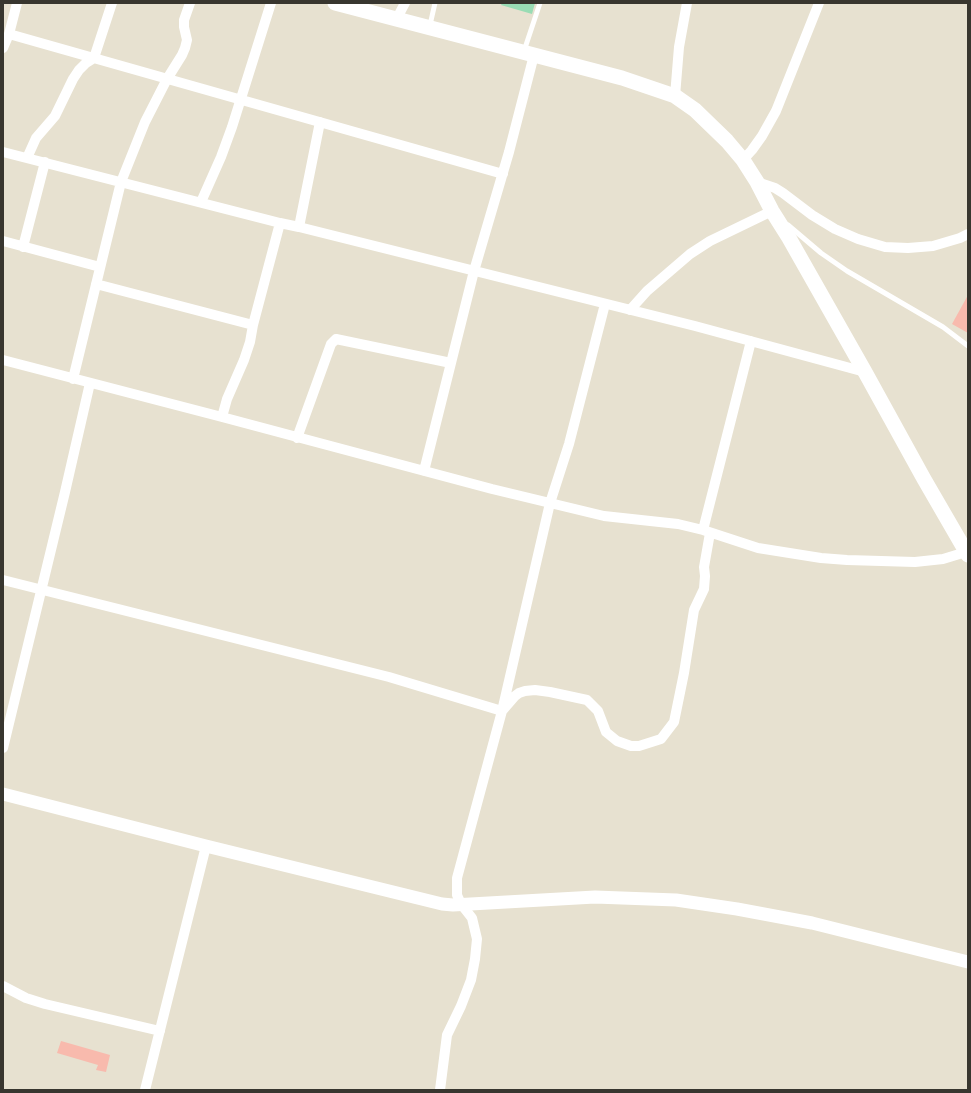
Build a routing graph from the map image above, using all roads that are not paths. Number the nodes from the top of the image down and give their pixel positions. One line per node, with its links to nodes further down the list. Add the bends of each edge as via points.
1 (17, 3): 13 (street)
2 (112, 3): 16 (street)
3 (190, 3): 17 (street, via 184,20 187,40 185,48)
4 (271, 3): 19 (street)
5 (335, 3): 11 (main road)
6 (405, 3): 11 (street)
7 (435, 3): 12 (lane)
8 (540, 3): 15 (lane)
9 (687, 3): 18 (street, via 679,47)
10 (819, 3): 23 (street, via 776,111 762,136)
11 (396, 20): 12 (main road)
12 (430, 27): 15 (main road)
13 (9, 34): 14 (street); 16 (street)
14 (3, 48)
15 (529, 53): 18 (main road, via 622,78); 25 (street)
16 (94, 58): 17 (street); 22 (street, via 76,75 55,116 36,138)
17 (167, 79): 19 (street); 26 (street, via 145,122)
18 (675, 96): 23 (main road, via 711,124)
19 (241, 100): 20 (street); 28 (street)
20 (320, 122): 25 (street); 31 (street)
21 (3, 152): 22 (street)
22 (27, 158): 24 (street)
23 (743, 160): 27 (main road)
24 (45, 162): 26 (street); 34 (street)
25 (503, 174): 36 (street)
26 (120, 182): 28 (street); 35 (street)
27 (757, 182): 29 (main road); 32 (street, via 783,193 835,229 886,247 933,246)
28 (202, 202): 30 (street)
29 (772, 211): 39 (street, via 710,241 690,254 647,291); 42 (lane, via 821,253 847,271 943,327); 45 (main road)
30 (280, 223): 31 (street); 40 (street)
31 (299, 227): 36 (street)
32 (968, 234)
33 (3, 241): 34 (street)
34 (23, 247): 35 (street)
35 (100, 267): 37 (street)
36 (474, 271): 38 (street); 44 (street)
37 (96, 284): 40 (street); 46 (street)
38 (605, 304): 39 (street); 51 (street, via 569,444)
39 (630, 310): 41 (street)
40 (253, 325): 48 (street, via 244,360)
41 (751, 341): 45 (street); 52 (street)
42 (968, 346)
43 (3, 360): 46 (street)
44 (451, 363): 49 (street, via 336,339 330,348); 50 (street)
45 (865, 372): 53 (main road)
46 (73, 379): 47 (street)
47 (90, 383): 48 (street); 55 (street)
48 (222, 417): 49 (street)
49 (297, 438): 50 (street)
50 (424, 471): 51 (street)
51 (550, 503): 52 (street, via 604,516 653,520); 56 (street)
52 (706, 531): 53 (street, via 758,548 834,559 915,562); 56 (street, via 704,589 694,610 674,722 661,738 639,746 617,742 606,732 598,711 587,700 550,692 536,690 518,693)
53 (967, 554)
54 (3, 580): 55 (street)
55 (41, 589): 56 (street, via 389,677); 57 (street)
56 (502, 711): 60 (street, via 457,878 457,895)
57 (3, 748)
58 (3, 794): 59 (street)
59 (206, 846): 60 (street, via 432,902); 63 (street)
60 (461, 904): 61 (street, via 595,897 676,900 812,923); 65 (street, via 472,918 477,939 475,959 462,1006 447,1035)
61 (968, 962)
62 (3, 986): 63 (street, via 45,1004)
63 (160, 1031): 64 (street)
64 (145, 1090)
65 (440, 1090)

